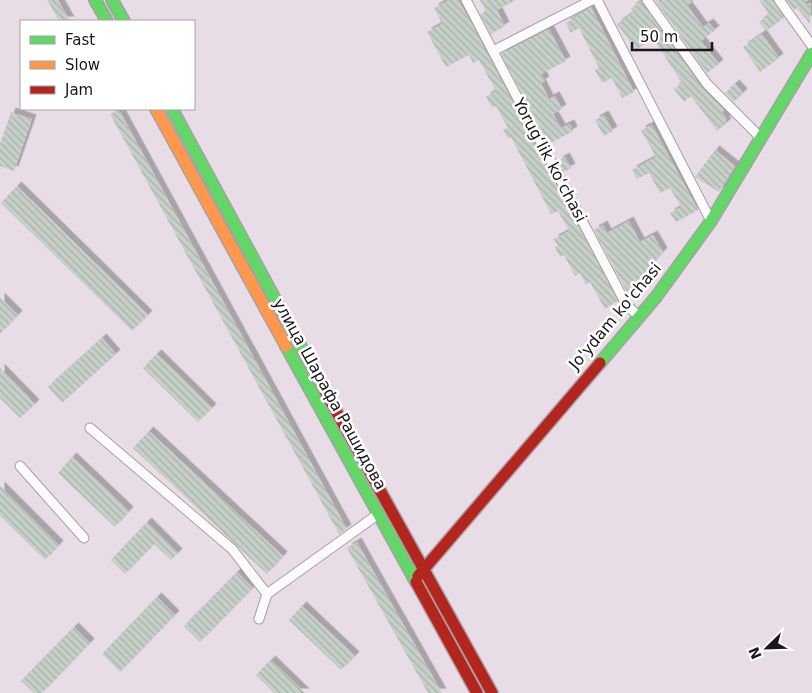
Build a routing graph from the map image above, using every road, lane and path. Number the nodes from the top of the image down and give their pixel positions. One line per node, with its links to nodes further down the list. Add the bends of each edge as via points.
1 (95, 0): 8 (main road)
2 (112, 0): 9 (main road)
3 (466, 0): 11 (street, Yorugʻlik koʻchasi)
4 (592, 0): 11 (street)
5 (597, 0): 18 (street)
6 (647, 0): 15 (street, via 707,84)
7 (779, 0): 10 (street)
8 (106, 20)
9 (123, 20)
10 (812, 46)
11 (493, 51): 19 (street, Yorugʻlik koʻchasi, via 626,304)
12 (812, 53): 15 (main road, Jo'ydam ko'chasi)
13 (157, 110): 17 (main road, улица Шарафа Рашидова)
14 (173, 110): 16 (main road)
15 (761, 138): 18 (main road, Jo'ydam ko'chasi)
16 (228, 210): 17 (main road); 24 (main road)
17 (216, 218): 22 (main road, улица Шарафа Рашидова)
18 (711, 221): 19 (main road, Jo'ydam ko'chasi)
19 (638, 316): 24 (main road, Jo'ydam ko'chasi)
20 (90, 428): 25 (street, via 232,550)
21 (20, 466): 23 (street)
22 (377, 515): 24 (main road, улица Шарафа Рашидова); 25 (street)
23 (84, 538)
24 (419, 575): 27 (main road, улица Шарафа Рашидова); 28 (main road)
25 (266, 594): 26 (street)
26 (259, 619)
27 (477, 693)
28 (492, 693)

